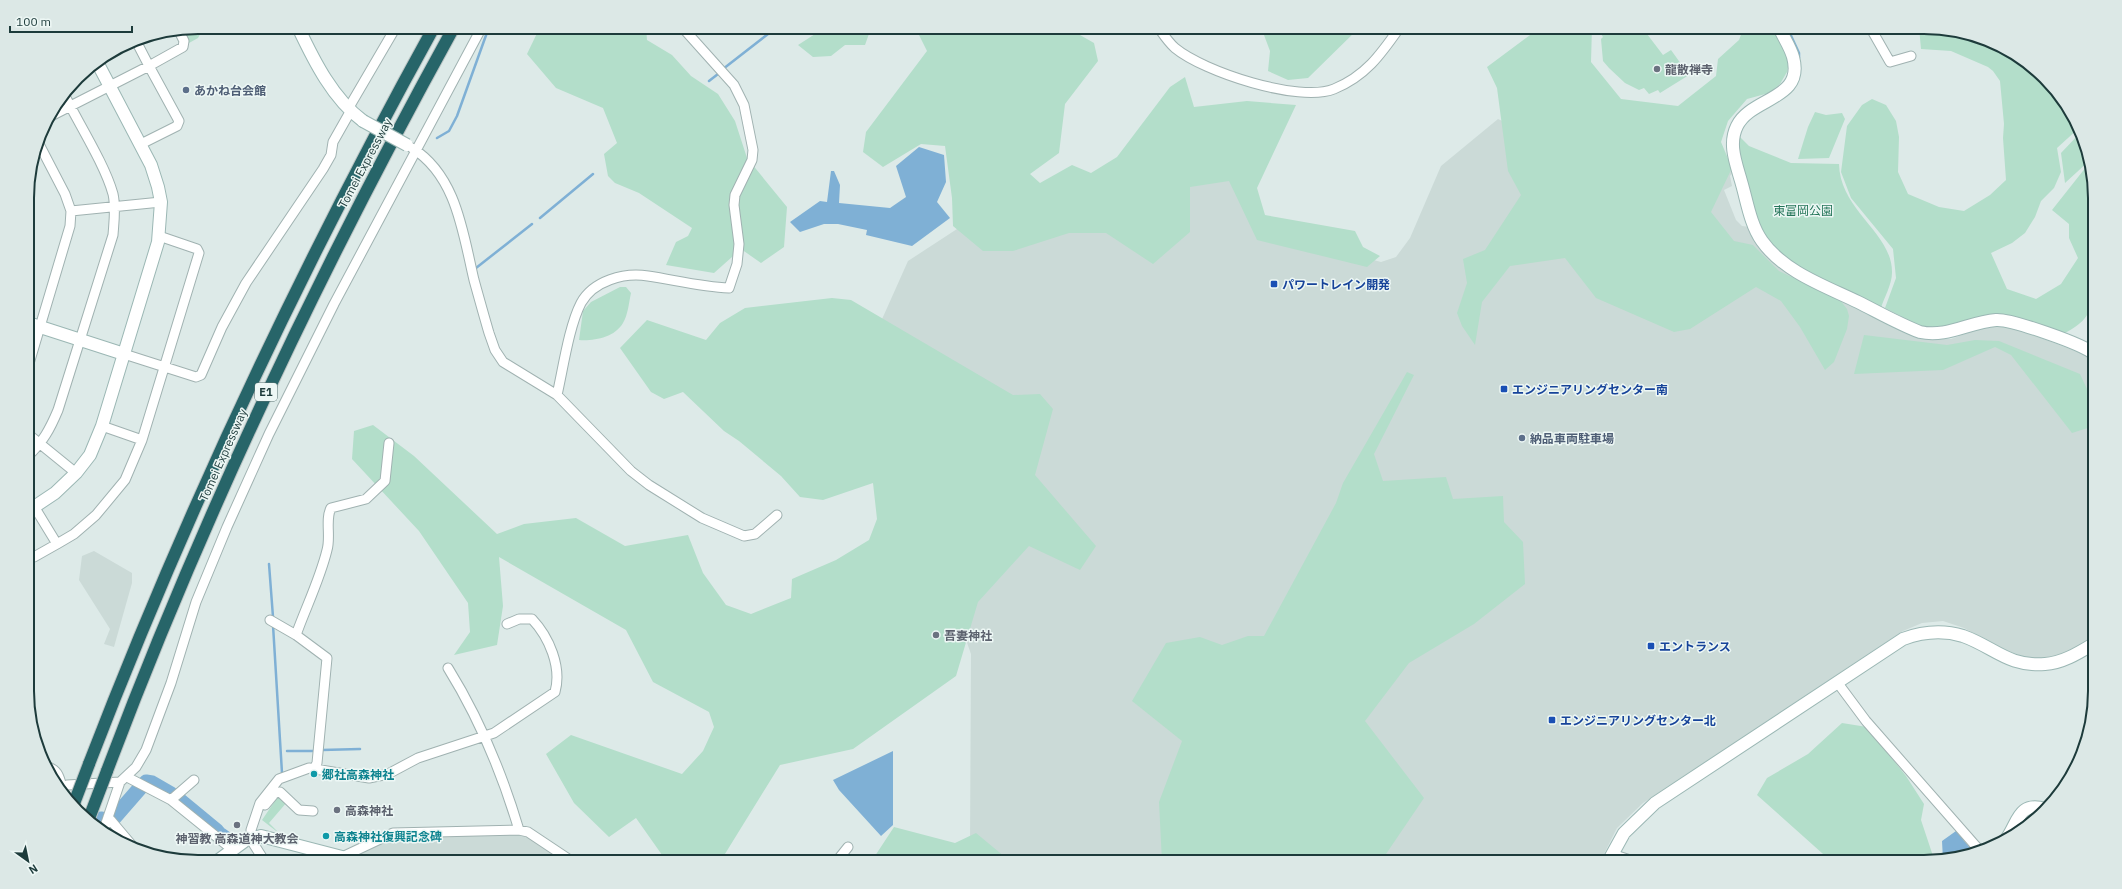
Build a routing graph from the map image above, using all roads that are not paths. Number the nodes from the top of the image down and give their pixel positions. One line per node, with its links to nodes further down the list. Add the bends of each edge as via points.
1 (303, 34): 19 (street, via 337,97)
2 (392, 34): 19 (street)
3 (430, 34): 59 (highway, Tomei Expressway / E1, bridge, via 340,202 237,411 184,531)
4 (450, 34): 64 (highway, Tomei Expressway / E1, bridge, via 313,294 254,417 195,552)
5 (478, 34): 22 (street)
6 (688, 34): 35 (street, via 734,85 744,105 753,150 752,160 735,194 739,244 737,264 729,288 629,274 599,285 581,303)
7 (1164, 34): 8 (street, via 1175,48 1216,70 1270,88 1309,93 1333,90 1354,79 1372,66)
8 (1395, 34)
9 (1782, 34): 32 (street, via 1794,58 1791,82 1783,93 1756,106 1742,118 1734,134 1733,149 1752,222 1762,241 1771,251 1795,271 1920,332 1938,334 1991,321 2004,321)
10 (1874, 34): 13 (street, via 1890,62)
11 (181, 35): 14 (street, via 184,41 183,47)
12 (138, 45): 14 (street)
13 (1911, 56)
14 (149, 66): 16 (street); 21 (street, via 179,121 178,126)
15 (100, 67): 16 (street)
16 (110, 86): 18 (street); 21 (street)
17 (67, 100): 18 (street)
18 (70, 106): 20 (street); 25 (street, via 101,167 113,194)
19 (349, 111): 22 (street, bridge); 34 (street, via 333,142 331,156 235,302 201,375 196,377)
20 (59, 112)
21 (141, 144): 24 (street, via 158,187)
22 (412, 148): 35 (street, via 438,172 461,220 474,281 495,350 509,367); 56 (street, via 266,442 227,527 196,602 171,683 146,750)
23 (42, 149): 26 (street)
24 (161, 202): 25 (street); 27 (street)
25 (115, 207): 26 (street); 30 (street, via 113,234)
26 (71, 211): 29 (street, via 70,226)
27 (159, 236): 33 (street); 34 (street, via 197,249 199,253)
28 (34, 324): 29 (street)
29 (40, 326): 30 (street); 31 (street)
30 (80, 339): 33 (street); 40 (street, via 58,410 50,431)
31 (34, 346)
32 (2088, 351)
33 (124, 354): 34 (street); 36 (street)
34 (166, 367): 38 (street)
35 (557, 395): 45 (street, via 631,471 702,518 744,536 755,534)
36 (102, 426): 38 (street); 42 (street, via 90,455)
37 (34, 439): 40 (street)
38 (142, 440): 46 (street, via 125,480 113,496 96,516)
39 (389, 443): 50 (street, via 385,481 366,499 331,508 328,513 328,550)
40 (41, 444): 41 (street); 42 (street)
41 (34, 450)
42 (76, 473): 43 (street, via 67,484)
43 (34, 507)
44 (34, 513): 46 (street)
45 (777, 515)
46 (57, 544): 47 (street)
47 (34, 557)
48 (270, 620): 50 (street)
49 (507, 624): 54 (street, via 519,619 532,619 542,629 550,646 558,682 555,692 547,698 494,733)
50 (296, 635): 55 (street, via 327,658 317,762)
51 (2088, 646): 53 (street, via 2065,659 2046,664 2033,664 2002,657 1963,636 1946,633 1921,634 1903,639)
52 (448, 668): 54 (street)
53 (1837, 682): 71 (street, via 1866,721); 81 (street, via 1655,803 1624,833)
54 (485, 736): 55 (street, via 418,758 388,774 376,777); 67 (street)
55 (314, 769): 62 (street, via 304,769 279,779 263,796)
56 (124, 780): 58 (street); 60 (street); 65 (street)
57 (194, 780): 60 (street)
58 (66, 787)
59 (75, 800)
60 (171, 800): 73 (street)
61 (2039, 808): 68 (street, via 2035,807 2018,815)
62 (257, 811): 63 (street, via 262,810 275,793 280,792 299,810); 70 (street, via 250,830)
63 (313, 811)
64 (90, 814)
65 (108, 817): 66 (street); 69 (street)
66 (105, 826)
67 (520, 830): 78 (street, via 393,833); 79 (street, via 528,832)
68 (2011, 830)
69 (125, 837)
70 (251, 838): 73 (street); 76 (street); 77 (street, via 266,836)
71 (1976, 846)
72 (848, 847): 80 (street)
73 (231, 850): 74 (street); 75 (street)
74 (225, 855)
75 (233, 855)
76 (261, 855)
77 (330, 855)
78 (351, 855)
79 (562, 855)
80 (842, 855)
81 (1612, 855)

